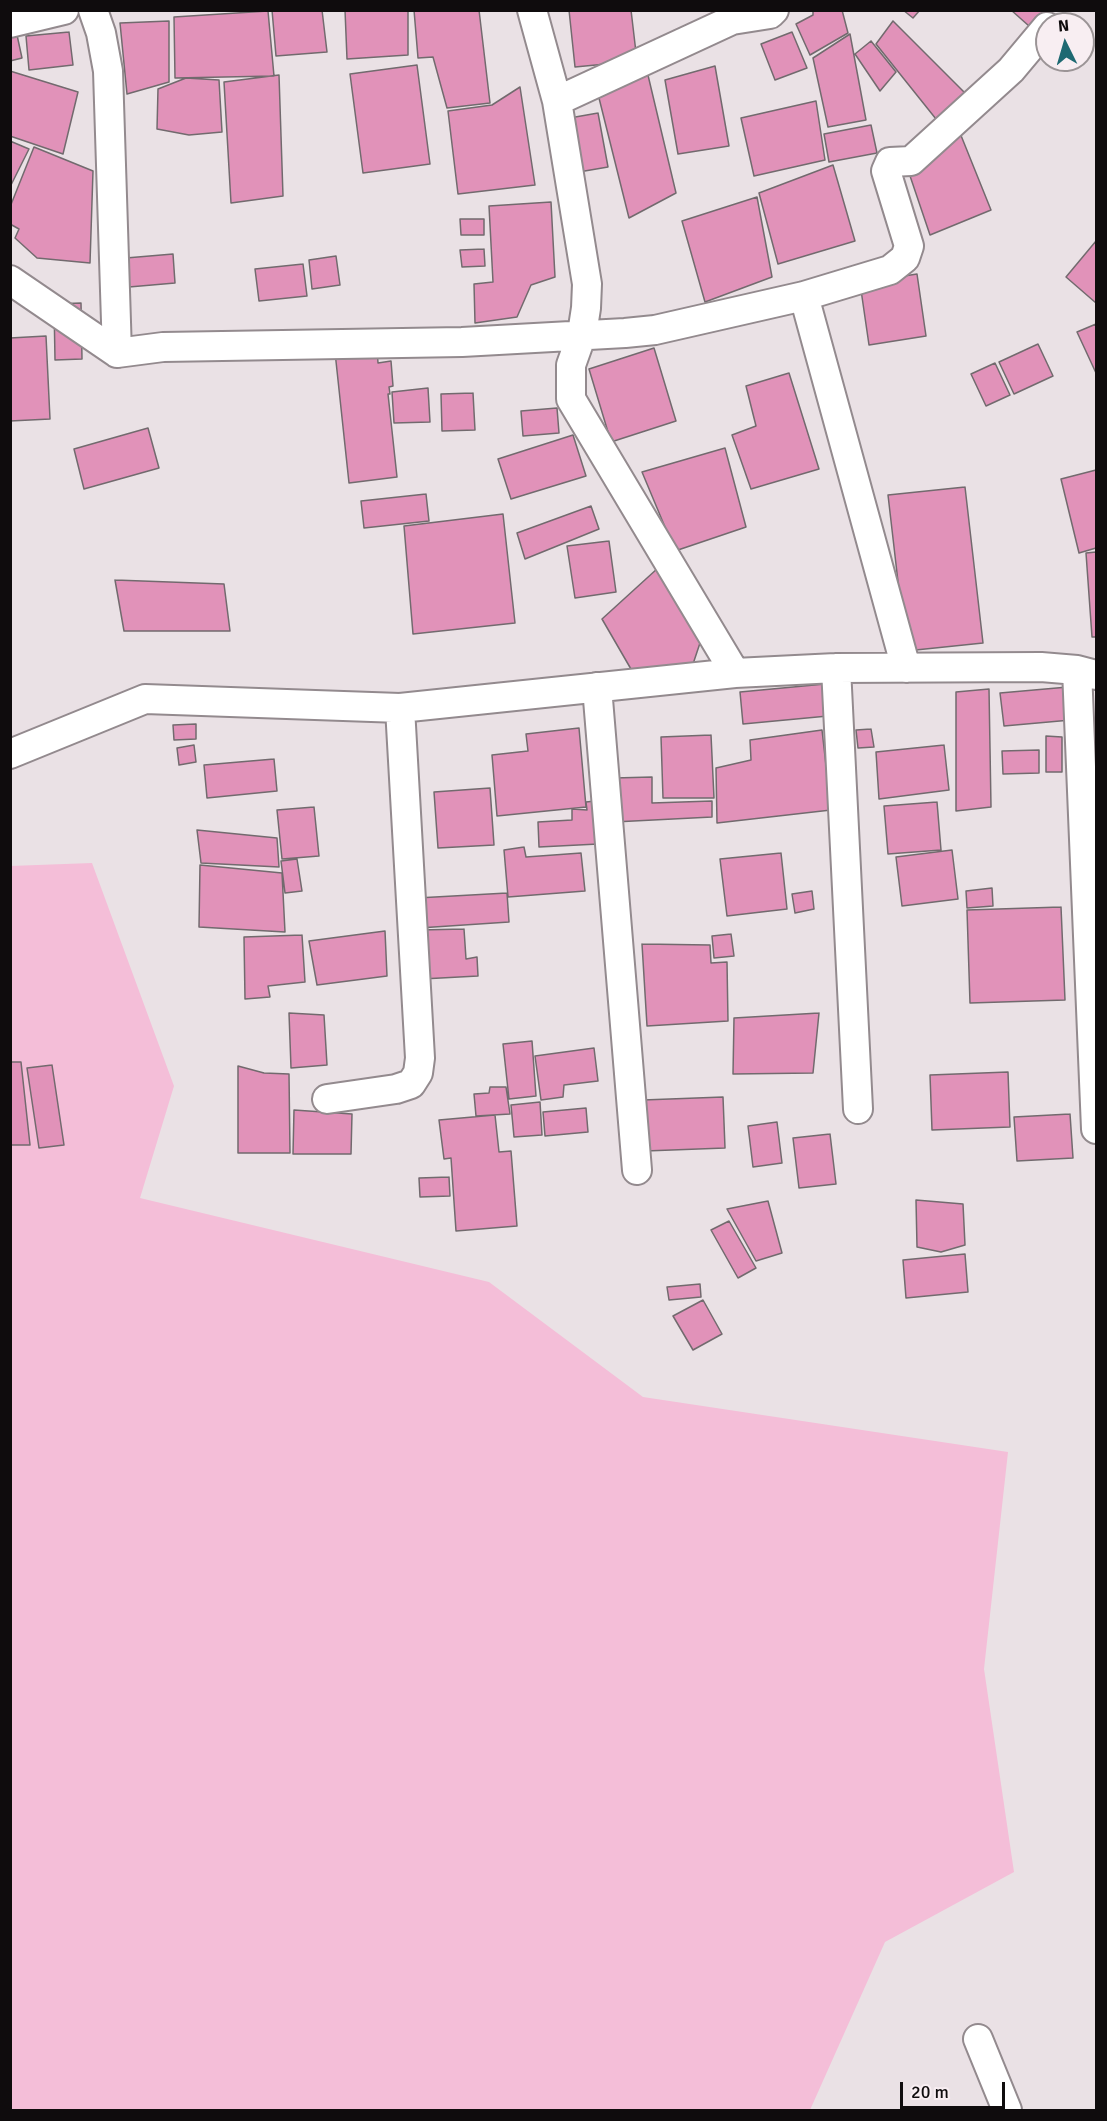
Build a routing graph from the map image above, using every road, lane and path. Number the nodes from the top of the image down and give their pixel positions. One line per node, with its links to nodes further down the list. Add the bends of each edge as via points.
1 (64, 10): 5 (street)
2 (93, 10): 11 (street, via 108,71)
3 (532, 10): 7 (street)
4 (774, 10): 7 (street, via 732,20)
5 (10, 22)
6 (1035, 41): 9 (street, via 1011,70 911,161 890,162 886,171 909,246 905,258 890,270)
7 (556, 101): 10 (street, via 587,284)
8 (10, 280): 11 (street)
9 (804, 296): 10 (street, via 655,330); 13 (street)
10 (582, 334): 11 (street, via 462,342 163,347); 14 (street, via 571,366 571,399)
11 (117, 353)
12 (836, 668): 13 (street); 14 (street); 20 (street)
13 (906, 668): 15 (street, via 1041,667)
14 (735, 673): 16 (street)
15 (1087, 673): 21 (street)
16 (597, 687): 17 (street); 22 (street)
17 (400, 708): 18 (street, via 145,699); 19 (street, via 418,1073 411,1084 396,1089)
18 (10, 754)
19 (327, 1100)
20 (858, 1109)
21 (1096, 1130)
22 (637, 1170)
23 (978, 2039): 24 (street)
24 (1007, 2110)

